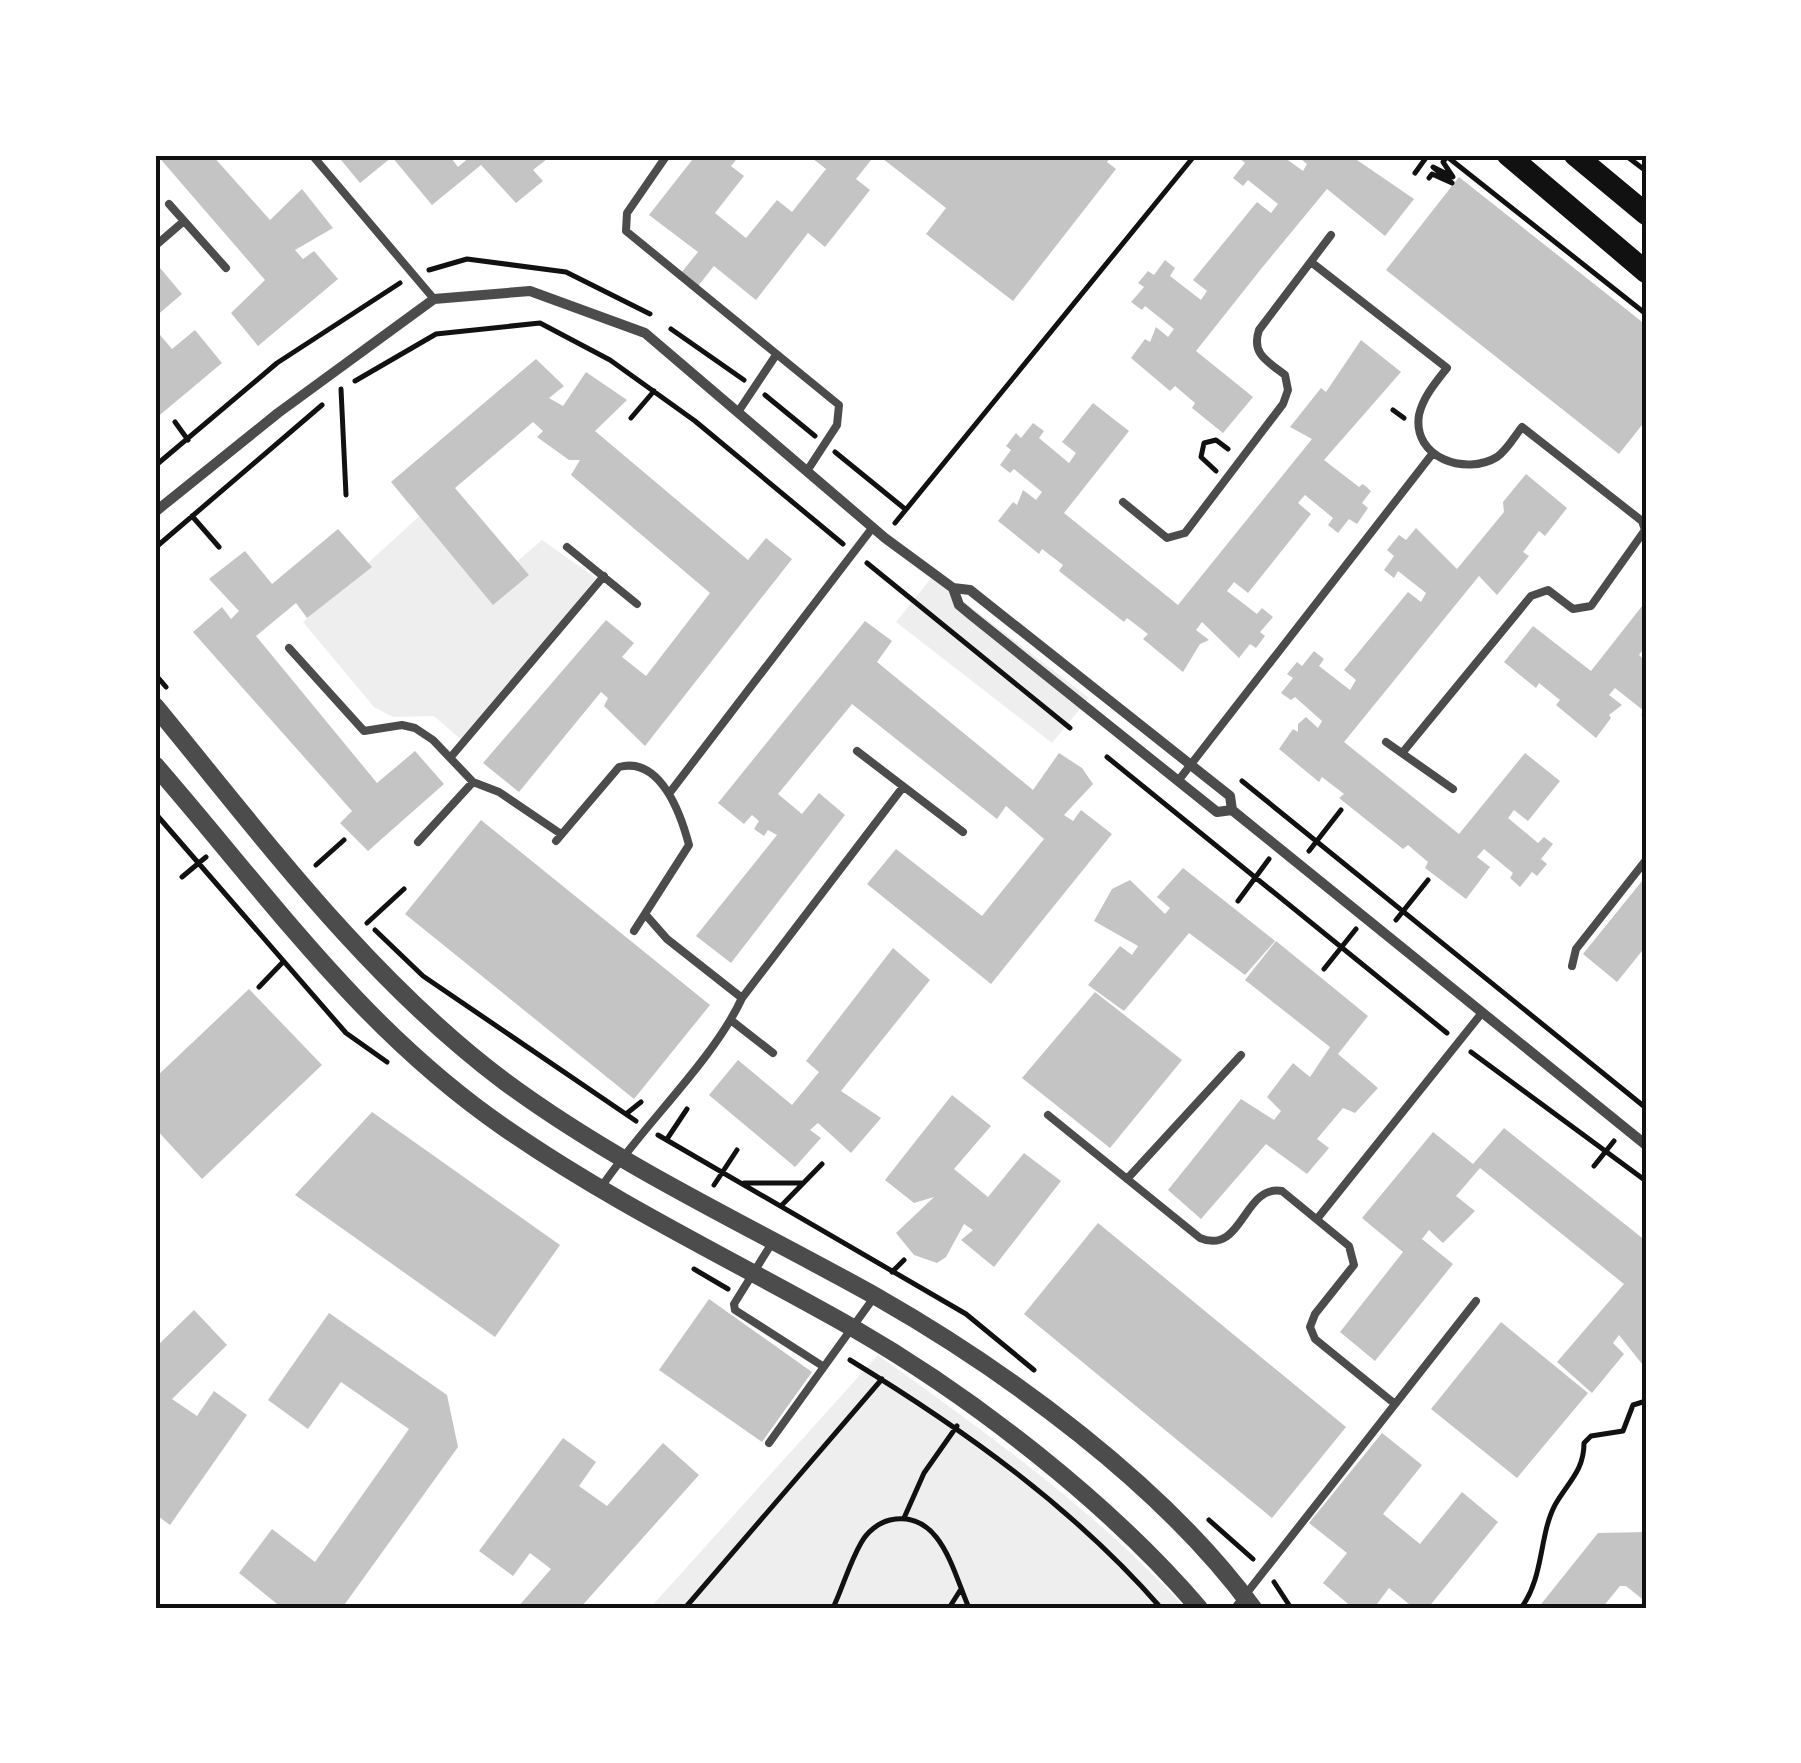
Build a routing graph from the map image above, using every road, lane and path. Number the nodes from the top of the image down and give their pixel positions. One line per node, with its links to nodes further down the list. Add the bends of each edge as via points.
1 (312, 155): 20 (lane)
2 (667, 155): 24 (lane, via 627,213 626,230)
3 (1195, 155): 41 (path)
4 (1428, 155): 10 (path)
5 (1508, 155): 19 (main road)
6 (1575, 155): 13 (main road)
7 (1626, 155): 9 (path)
8 (1446, 156): 11 (path, via 1454,177 1432,167 1452,184); 22 (path)
9 (1646, 171)
10 (1415, 173)
11 (1430, 178)
12 (169, 204): 14 (lane)
13 (1646, 214)
14 (184, 221): 16 (lane); 18 (lane)
15 (1331, 235): 17 (lane)
16 (155, 246)
17 (1311, 262): 34 (lane, via 1447,368 1420,414 1419,429); 35 (lane, via 1255,343 1258,354 1285,375 1288,390)
18 (226, 268)
19 (1646, 272)
20 (414, 274): 21 (lane); 25 (path); 26 (path, via 467,259 566,272 630,301)
21 (434, 300): 29 (street, via 530,291 572,304 645,333); 42 (street)
22 (1646, 314)
23 (269, 352): 25 (path)
24 (776, 355): 26 (lane); 33 (lane, via 839,404 841,415)
25 (276, 363): 32 (path)
26 (755, 387): 29 (lane); 33 (path)
27 (341, 390): 28 (path, via 436,334 540,323); 39 (path); 43 (path)
28 (654, 391): 30 (path); 49 (path)
29 (738, 412): 37 (street)
30 (631, 418)
31 (175, 422): 32 (path)
32 (188, 441): 36 (path)
33 (824, 444): 37 (lane); 41 (path)
34 (1433, 453): 59 (lane); 61 (lane, via 1450,463 1480,464 1502,453 1522,427 1645,530 1591,606 1573,609 1548,590 1531,596)
35 (1241, 460): 38 (lane); 38 (path, via 1216,440 1204,443 1202,457)
36 (155, 466)
37 (807, 471): 44 (street)
38 (1225, 480): 40 (lane, via 1176,539)
39 (346, 495)
40 (1122, 502)
41 (905, 509): 45 (path)
42 (155, 512)
43 (192, 516): 46 (path); 48 (path)
44 (873, 527): 45 (street); 49 (lane)
45 (885, 538): 51 (street)
46 (218, 547)
47 (567, 547): 50 (lane)
48 (155, 548)
49 (854, 553): 57 (path); 70 (lane)
50 (604, 576): 52 (lane); 63 (lane)
51 (952, 588): 64 (street, via 970,590); 66 (street, via 971,615)
52 (637, 604)
53 (289, 648): 63 (lane, via 364,732 415,728)
54 (155, 674): 55 (path)
55 (172, 694)
56 (155, 706): 117 (street, via 405,996 505,1081)
57 (1070, 728)
58 (1386, 742): 61 (lane)
59 (1201, 748): 64 (lane); 77 (path)
60 (857, 751): 68 (lane)
61 (1403, 752): 69 (lane)
62 (1106, 757): 84 (path)
63 (450, 758): 67 (lane)
64 (1190, 764): 66 (lane); 71 (street, via 1230,796)
65 (155, 765): 125 (street, via 337,984 406,1052 502,1126)
66 (1178, 781): 71 (street, via 1217,812)
67 (473, 782): 70 (lane, via 499,792 558,838 619,767 638,766); 76 (lane)
68 (903, 787): 74 (lane); 101 (lane)
69 (1453, 789)
70 (671, 791): 91 (lane, via 689,845)
71 (1232, 810): 94 (street)
72 (1341, 810): 77 (path)
73 (155, 813): 81 (path)
74 (962, 832)
75 (344, 840): 82 (path)
76 (418, 842)
77 (1316, 842): 90 (path)
78 (304, 851): 82 (path)
79 (206, 857): 81 (path)
80 (1646, 860): 98 (lane, via 1576,949)
81 (199, 863): 83 (path); 95 (path)
82 (316, 865): 85 (path)
83 (182, 877)
84 (1256, 877): 88 (path); 96 (path)
85 (329, 880)
86 (1428, 880): 90 (path)
87 (404, 889): 92 (path)
88 (1238, 901)
89 (354, 908): 92 (path)
90 (1402, 911): 94 (path); 108 (path)
91 (645, 914): 93 (lane); 101 (lane)
92 (367, 923): 110 (path, via 422,976)
93 (634, 931)
94 (1385, 934): 102 (street)
95 (266, 944)
96 (1342, 946): 99 (path); 104 (path)
97 (282, 963): 100 (path)
98 (1572, 966)
99 (1324, 970)
100 (259, 987)
101 (742, 998): 103 (lane)
102 (1481, 1014): 104 (lane); 114 (street)
103 (732, 1020): 105 (lane); 112 (lane)
104 (1458, 1043): 116 (path); 127 (lane)
105 (773, 1053)
106 (1242, 1055): 121 (lane)
107 (641, 1102): 110 (path)
108 (1646, 1108)
109 (686, 1112): 113 (path)
110 (626, 1114): 112 (path)
111 (1048, 1115): 121 (lane)
112 (644, 1126): 113 (path); 117 (lane)
113 (666, 1139): 120 (path)
114 (1646, 1145)
115 (737, 1150): 120 (path)
116 (1606, 1152): 119 (path); 122 (path)
117 (621, 1157): 125 (lane); 128 (street)
118 (822, 1164): 124 (path)
119 (1594, 1166)
120 (722, 1172): 123 (path)
121 (1127, 1179): 127 (lane, via 1214,1244 1226,1240 1273,1189)
122 (1646, 1181)
123 (741, 1183): 124 (path); 126 (path)
124 (800, 1184): 126 (path)
125 (600, 1189): 131 (street)
126 (781, 1206): 130 (path)
127 (1317, 1219): 140 (lane, via 1354,1255 1354,1265 1314,1314 1315,1340)
128 (772, 1243): 131 (lane); 132 (street)
129 (904, 1260): 130 (path)
130 (892, 1271): 137 (path, via 966,1314)
131 (753, 1276): 134 (street); 136 (lane, via 736,1310)
132 (875, 1296): 134 (lane); 147 (street, via 972,1354 1118,1468)
133 (1476, 1301): 140 (lane)
134 (853, 1328): 135 (street); 136 (lane)
135 (900, 1358): 138 (path); 153 (street, via 1085,1493)
136 (821, 1365): 142 (lane)
137 (1037, 1372)
138 (882, 1379): 141 (path); 148 (path)
139 (1646, 1400): 155 (path, via 1634,1405 1623,1430 1584,1443 1584,1462 1555,1506 1533,1592)
140 (1395, 1404): 145 (lane)
141 (957, 1426): 143 (path, via 924,1473); 152 (path, via 1068,1515)
142 (769, 1443)
143 (904, 1518): 146 (path, via 934,1532); 149 (path, via 882,1522 861,1543)
144 (1208, 1519): 145 (path)
145 (1265, 1570): 147 (lane); 154 (path)
146 (961, 1589): 150 (path); 151 (path)
147 (1244, 1604)
148 (685, 1608)
149 (833, 1608)
150 (949, 1608)
151 (969, 1608)
152 (1162, 1608)
153 (1199, 1608)
154 (1292, 1608)
155 (1521, 1608)

